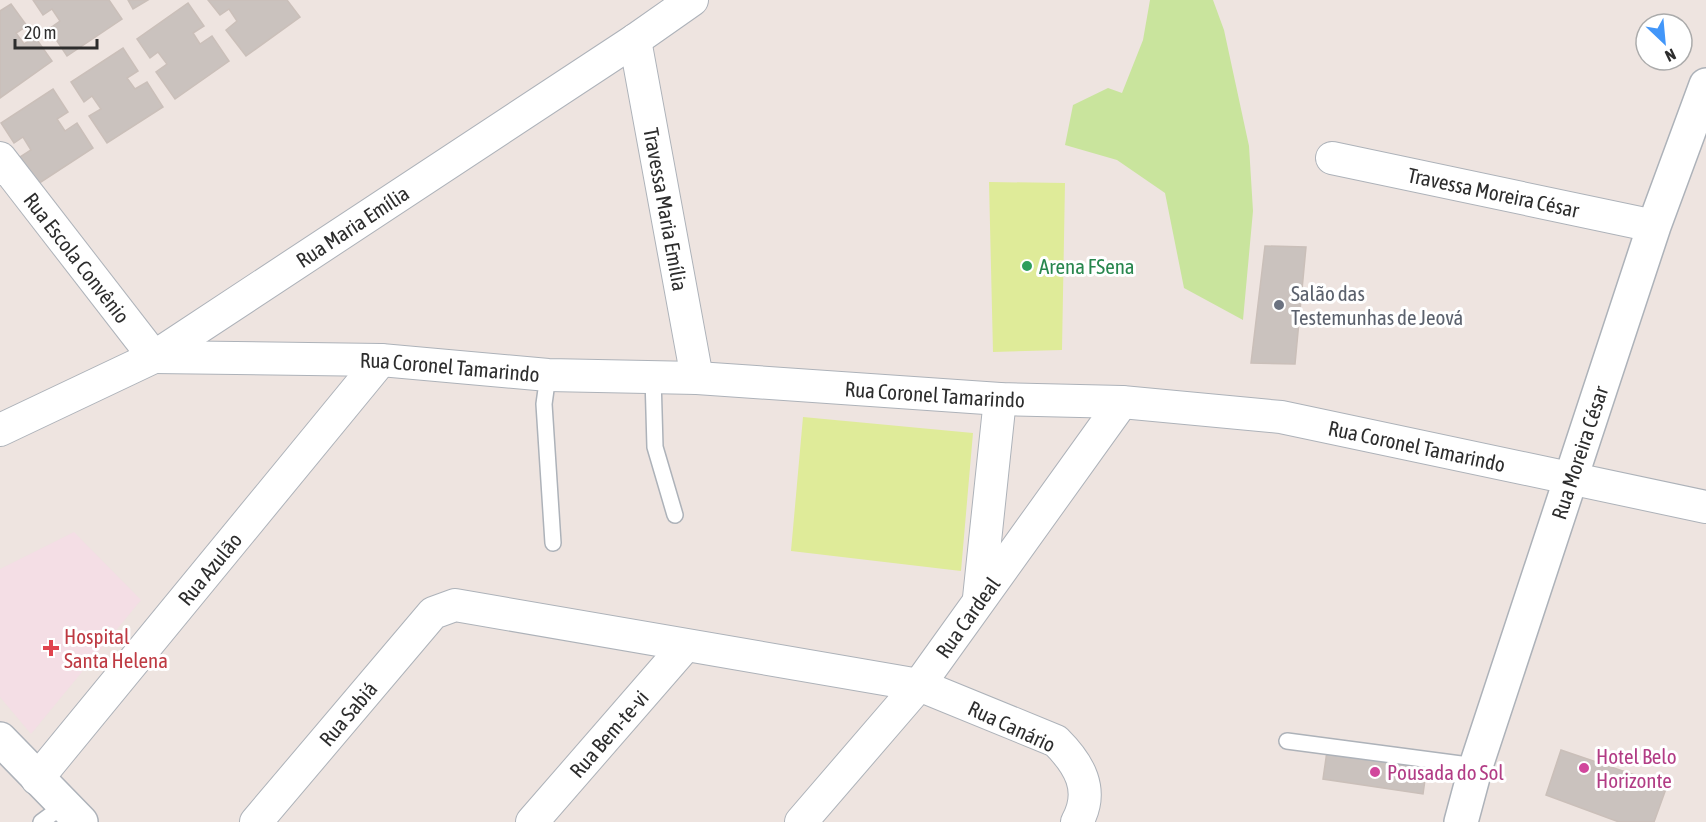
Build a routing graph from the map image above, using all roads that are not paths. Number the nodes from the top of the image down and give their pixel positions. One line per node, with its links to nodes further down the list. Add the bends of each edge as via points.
1 (692, 0): 2 (street, Rua Maria Emília)
2 (635, 40): 7 (street, Rua Maria Emília); 11 (street, Travessa Maria Emília)
3 (1705, 90): 6 (street, Rua Moreira César)
4 (0, 158): 7 (street, Rua Escola Convênio)
5 (1332, 158): 6 (street, Travessa Moreira César)
6 (1654, 226): 15 (street, Rua Moreira César)
7 (154, 357): 8 (street, Rua Coronel Tamarindo); 14 (street, Rua Maria Emília)
8 (381, 360): 9 (street, Rua Coronel Tamarindo); 26 (street, Rua Azulão)
9 (548, 375): 10 (street, Rua Coronel Tamarindo); 18 (lane, via 544,404)
10 (652, 377): 11 (street, Rua Coronel Tamarindo); 17 (lane, via 655,447)
11 (697, 378): 12 (street, Rua Coronel Tamarindo)
12 (1000, 399): 13 (street, Rua Coronel Tamarindo); 19 (street)
13 (1122, 402): 15 (street, Rua Coronel Tamarindo, via 1281,417); 19 (street, Rua Cardeal)
14 (0, 430)
15 (1571, 480): 16 (street, Rua Coronel Tamarindo); 25 (street, Rua Moreira César)
16 (1706, 507)
17 (675, 515)
18 (553, 543)
19 (978, 601): 22 (street, Rua Cardeal)
20 (444, 607): 21 (street, Rua Canário, via 455,605); 28 (street, Rua Sabiá, via 433,613)
21 (685, 646): 22 (street, Rua Canário); 29 (street, Rua Bem-te-vi)
22 (919, 685): 30 (street, Rua Cardeal); 31 (street, Rua Canário, via 1056,741 1083,775 1084,801)
23 (0, 739): 26 (street)
24 (1287, 741): 25 (lane)
25 (1476, 766): 32 (street, Rua Moreira César)
26 (37, 779): 27 (street)
27 (62, 816)
28 (256, 822)
29 (532, 822)
30 (801, 822)
31 (1077, 822)
32 (1461, 822)

